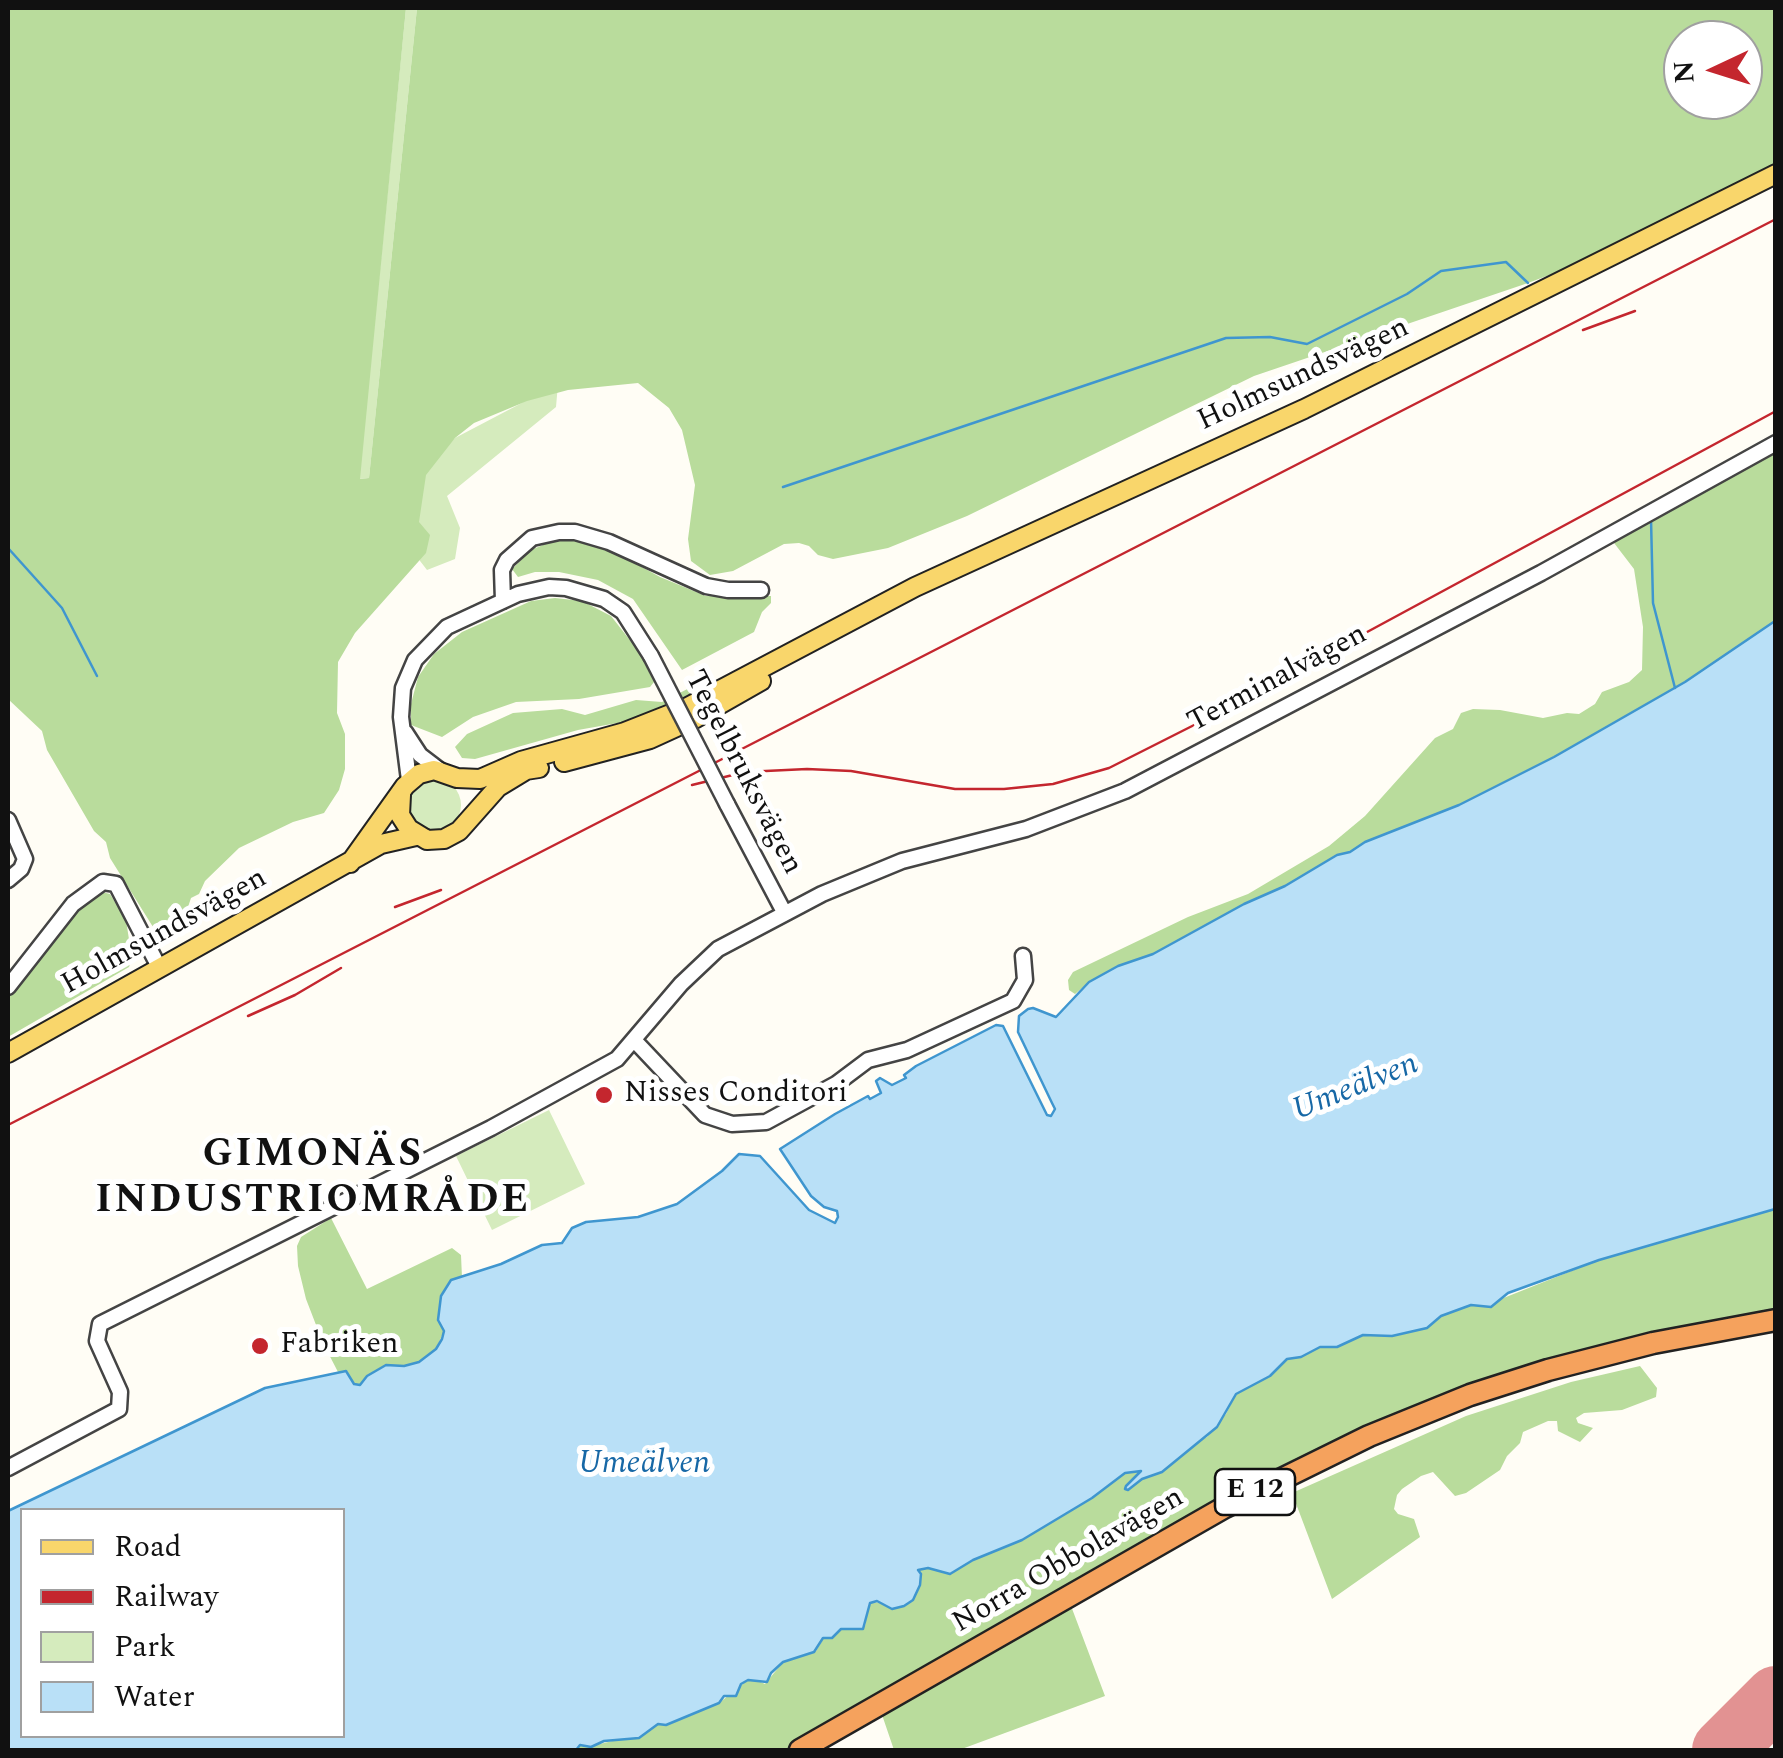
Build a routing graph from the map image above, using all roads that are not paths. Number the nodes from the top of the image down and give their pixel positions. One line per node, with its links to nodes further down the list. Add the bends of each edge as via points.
1 (1776, 174): 5 (main road, Holmsundsvägen, via 1304,409)
2 (1776, 443): 14 (street, Terminalvägen, via 1125,791 1026,830 902,861)
3 (761, 590): 4 (street, via 706,586 600,539 559,532 532,538 506,560)
4 (503, 601): 6 (street, Tegelbruksvägen, via 448,627 425,647 403,688); 14 (street, Tegelbruksvägen, bridge, via 550,587 586,592 622,612)
5 (852, 619): 7 (main road, Holmsundsvägen, via 686,708 625,732 480,779); 9 (main road, Holmsundsvägen, via 696,718 609,752 526,770)
6 (402, 728): 7 (street, via 420,756); 8 (street, Tegelbruksvägen)
7 (449, 774): 8 (main road, Holmsundsvägen, via 426,771); 9 (main road, via 469,796)
8 (405, 788): 11 (main road, via 400,815); 12 (main road, Holmsundsvägen)
9 (468, 818): 11 (main road, Holmsundsvägen, via 444,840)
10 (8, 820): 13 (street, via 26,859)
11 (416, 836): 12 (main road, Holmsundsvägen, via 392,840)
12 (350, 863): 16 (main road, Holmsundsvägen)
13 (8, 880)
14 (784, 912): 18 (street, Tegelbruksvägen, via 698,965)
15 (1023, 956): 18 (street, via 1025,980 1013,1001 907,1050 868,1060 766,1122 732,1124 706,1115)
16 (159, 966): 17 (street, via 116,884 103,882 73,904); 19 (main road, Holmsundsvägen)
17 (8, 987)
18 (635, 1041): 21 (street, Tegelbruksvägen, via 617,1059 491,1128 100,1324 96,1341 120,1392 119,1409)
19 (8, 1053)
20 (1776, 1320): 22 (highway, Norra Obbolavägen / E 12, via 1548,1370 1369,1436 1226,1507)
21 (8, 1468)
22 (800, 1750)

